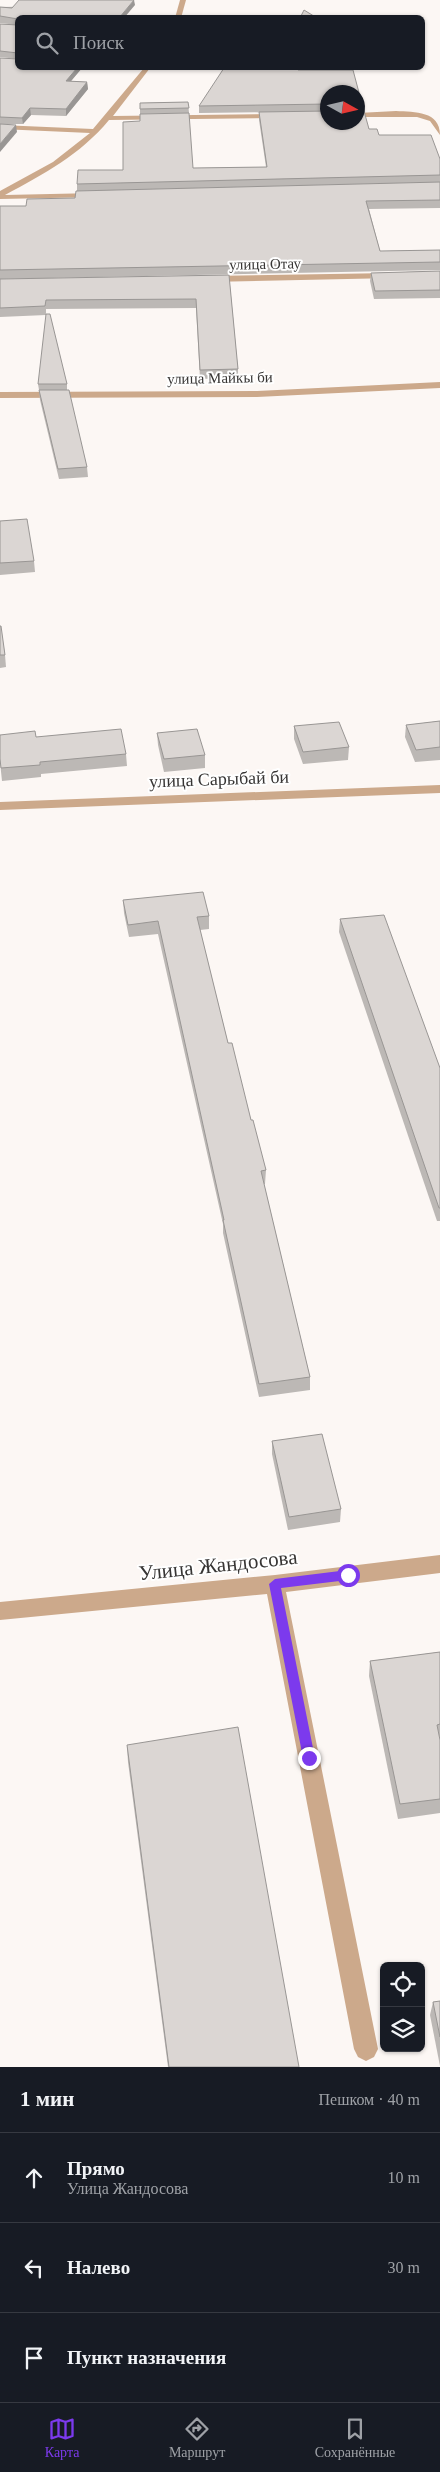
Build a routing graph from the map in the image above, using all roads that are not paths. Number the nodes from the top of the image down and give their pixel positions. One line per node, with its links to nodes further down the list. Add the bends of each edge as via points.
1 (182, 0): 2 (street)
2 (179, 15)
3 (144, 70): 6 (street)
4 (365, 115): 9 (street, via 423,116 433,121)
5 (289, 116): 6 (street)
6 (106, 118): 8 (street)
7 (0, 126): 8 (street)
8 (93, 131): 11 (street, via 62,160)
9 (440, 133)
10 (108, 195): 11 (street)
11 (0, 196)
12 (401, 275): 13 (street, улица Отау)
13 (196, 279)
14 (440, 385): 15 (street, улица Майкы би, via 257,394)
15 (0, 394)
16 (440, 789): 17 (street, улица Сарыбай би)
17 (0, 806)
18 (440, 1564): 19 (street, Улица Жандосова)
19 (275, 1584): 20 (street, Улица Жандосова); 21 (street)
20 (0, 1611)
21 (366, 2049)

